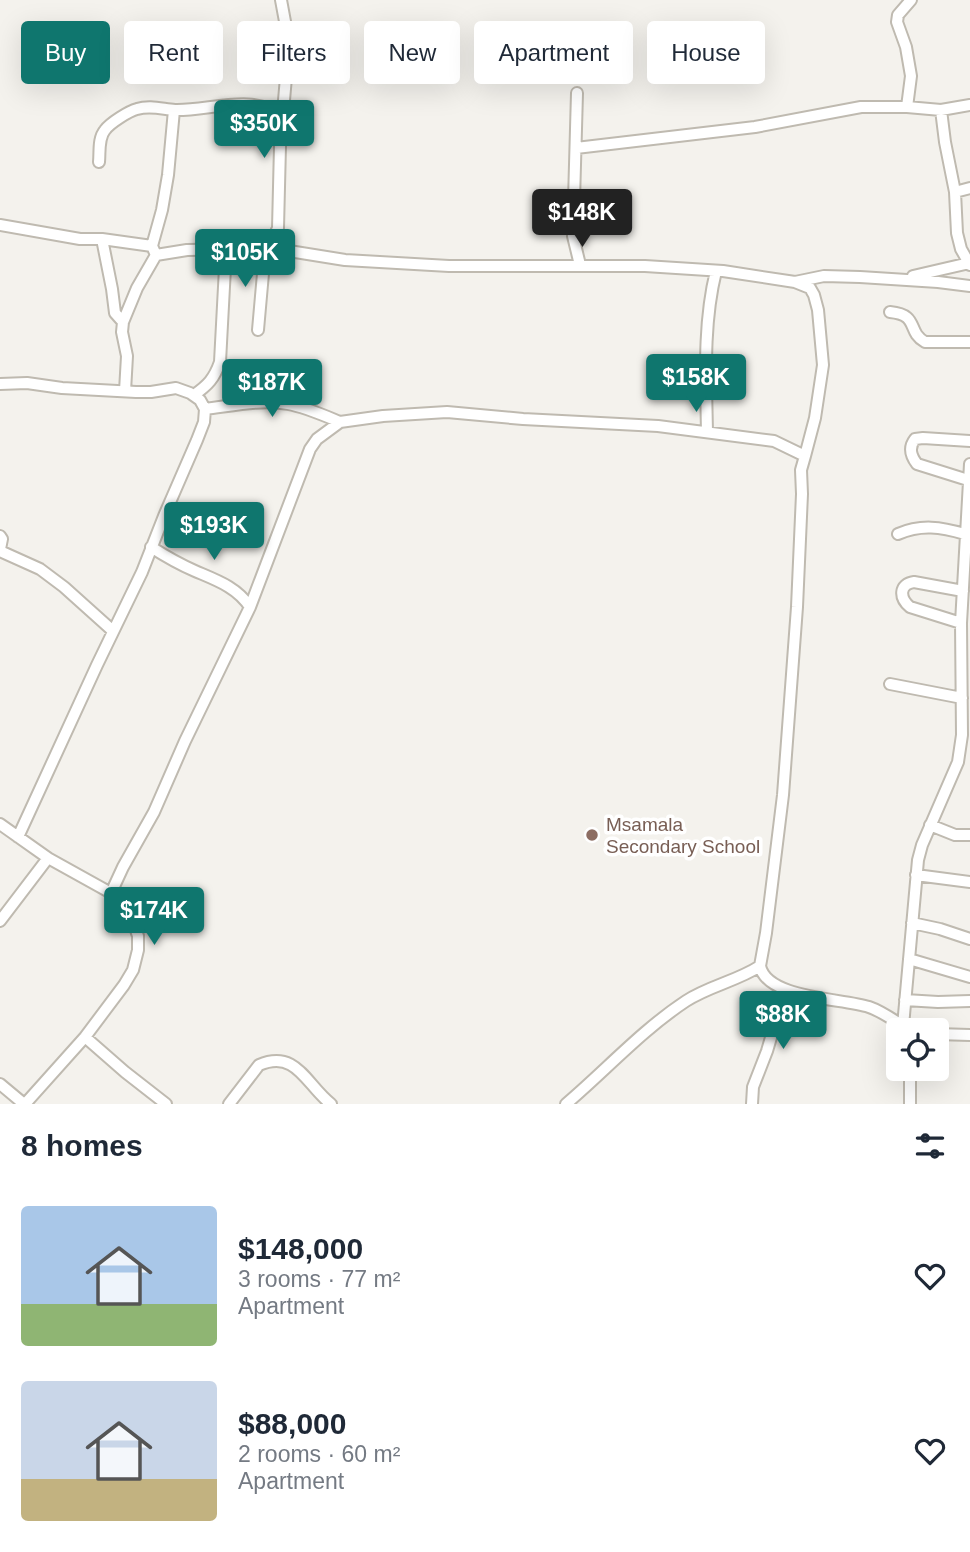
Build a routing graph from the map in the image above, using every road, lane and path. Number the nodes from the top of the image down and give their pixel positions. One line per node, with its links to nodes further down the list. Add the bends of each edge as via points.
1 (281, 0): 8 (street, via 289,43)
2 (911, 0): 5 (street, via 897,22 911,76)
3 (577, 93): 9 (street)
4 (970, 105): 7 (street)
5 (907, 107): 7 (street); 9 (street, via 861,107 755,127)
6 (174, 110): 8 (street, via 238,104 274,109); 10 (street, via 148,107 128,113 105,130); 17 (street, via 169,175)
7 (941, 110): 12 (street)
8 (282, 116): 16 (street, via 278,228)
9 (576, 148): 19 (street, via 573,236)
10 (99, 162)
11 (970, 188): 12 (street)
12 (955, 192): 18 (street, via 957,233)
13 (0, 225): 14 (street)
14 (102, 239): 17 (street); 25 (street, via 115,313)
15 (226, 249): 16 (street); 17 (street); 30 (street, via 220,362 207,386)
16 (267, 250): 19 (street, via 449,266); 26 (street)
17 (154, 251): 25 (street)
18 (969, 261): 21 (street)
19 (580, 265): 20 (street)
20 (723, 271): 22 (street); 33 (street, via 716,271 710,294)
21 (904, 279): 22 (street, via 824,276); 23 (street)
22 (795, 282): 35 (street, via 810,288 814,295 823,365)
23 (970, 286)
24 (890, 312): 27 (street, via 907,316 925,342)
25 (123, 321): 29 (street)
26 (258, 330)
27 (970, 342)
28 (0, 384): 29 (street)
29 (125, 391): 30 (street, via 176,388)
30 (194, 395): 31 (street)
31 (205, 409): 32 (street, via 287,403); 41 (street, via 197,440)
32 (340, 422): 33 (street, via 447,412); 44 (street, via 310,450)
33 (707, 432): 35 (street, via 774,441)
34 (970, 441): 37 (street, via 923,438 911,444 917,464)
35 (805, 456): 61 (street, via 783,795)
36 (970, 464): 37 (street)
37 (968, 480): 39 (street)
38 (898, 534): 39 (street, via 926,527)
39 (965, 534): 43 (street)
40 (0, 536): 42 (street)
41 (151, 547): 44 (street, via 231,587); 46 (street)
42 (0, 550): 46 (street, via 40,569)
43 (963, 591): 45 (street); 45 (street, via 914,582 902,587 905,604)
44 (250, 607): 56 (street)
45 (961, 623): 48 (street)
46 (113, 631): 52 (street)
47 (890, 684): 48 (street)
48 (964, 704): 50 (street, via 958,762)
49 (0, 824): 52 (street)
50 (930, 825): 51 (street, via 955,835); 54 (street)
51 (970, 835)
52 (18, 836): 53 (street)
53 (48, 858): 56 (street); 57 (street)
54 (916, 875): 55 (street); 58 (street)
55 (970, 882)
56 (111, 893): 70 (street, via 134,924 138,950 124,985)
57 (0, 921)
58 (912, 923): 59 (street); 60 (street)
59 (970, 939)
60 (909, 959): 62 (street); 64 (street)
61 (760, 966): 63 (street, via 768,981); 77 (street, via 680,1005)
62 (970, 977)
63 (788, 992): 66 (street, via 871,1007); 78 (street, via 753,1087)
64 (905, 1000): 65 (street); 67 (street)
65 (970, 1001)
66 (891, 1018)
67 (904, 1018)
68 (949, 1034): 69 (street)
69 (970, 1035)
70 (85, 1037): 73 (street); 74 (street)
71 (910, 1081): 79 (street)
72 (0, 1084): 73 (street)
73 (24, 1104)
74 (166, 1104)
75 (229, 1104): 76 (street, via 259,1065 278,1061 298,1069)
76 (331, 1104)
77 (566, 1104)
78 (752, 1104)
79 (910, 1104)

